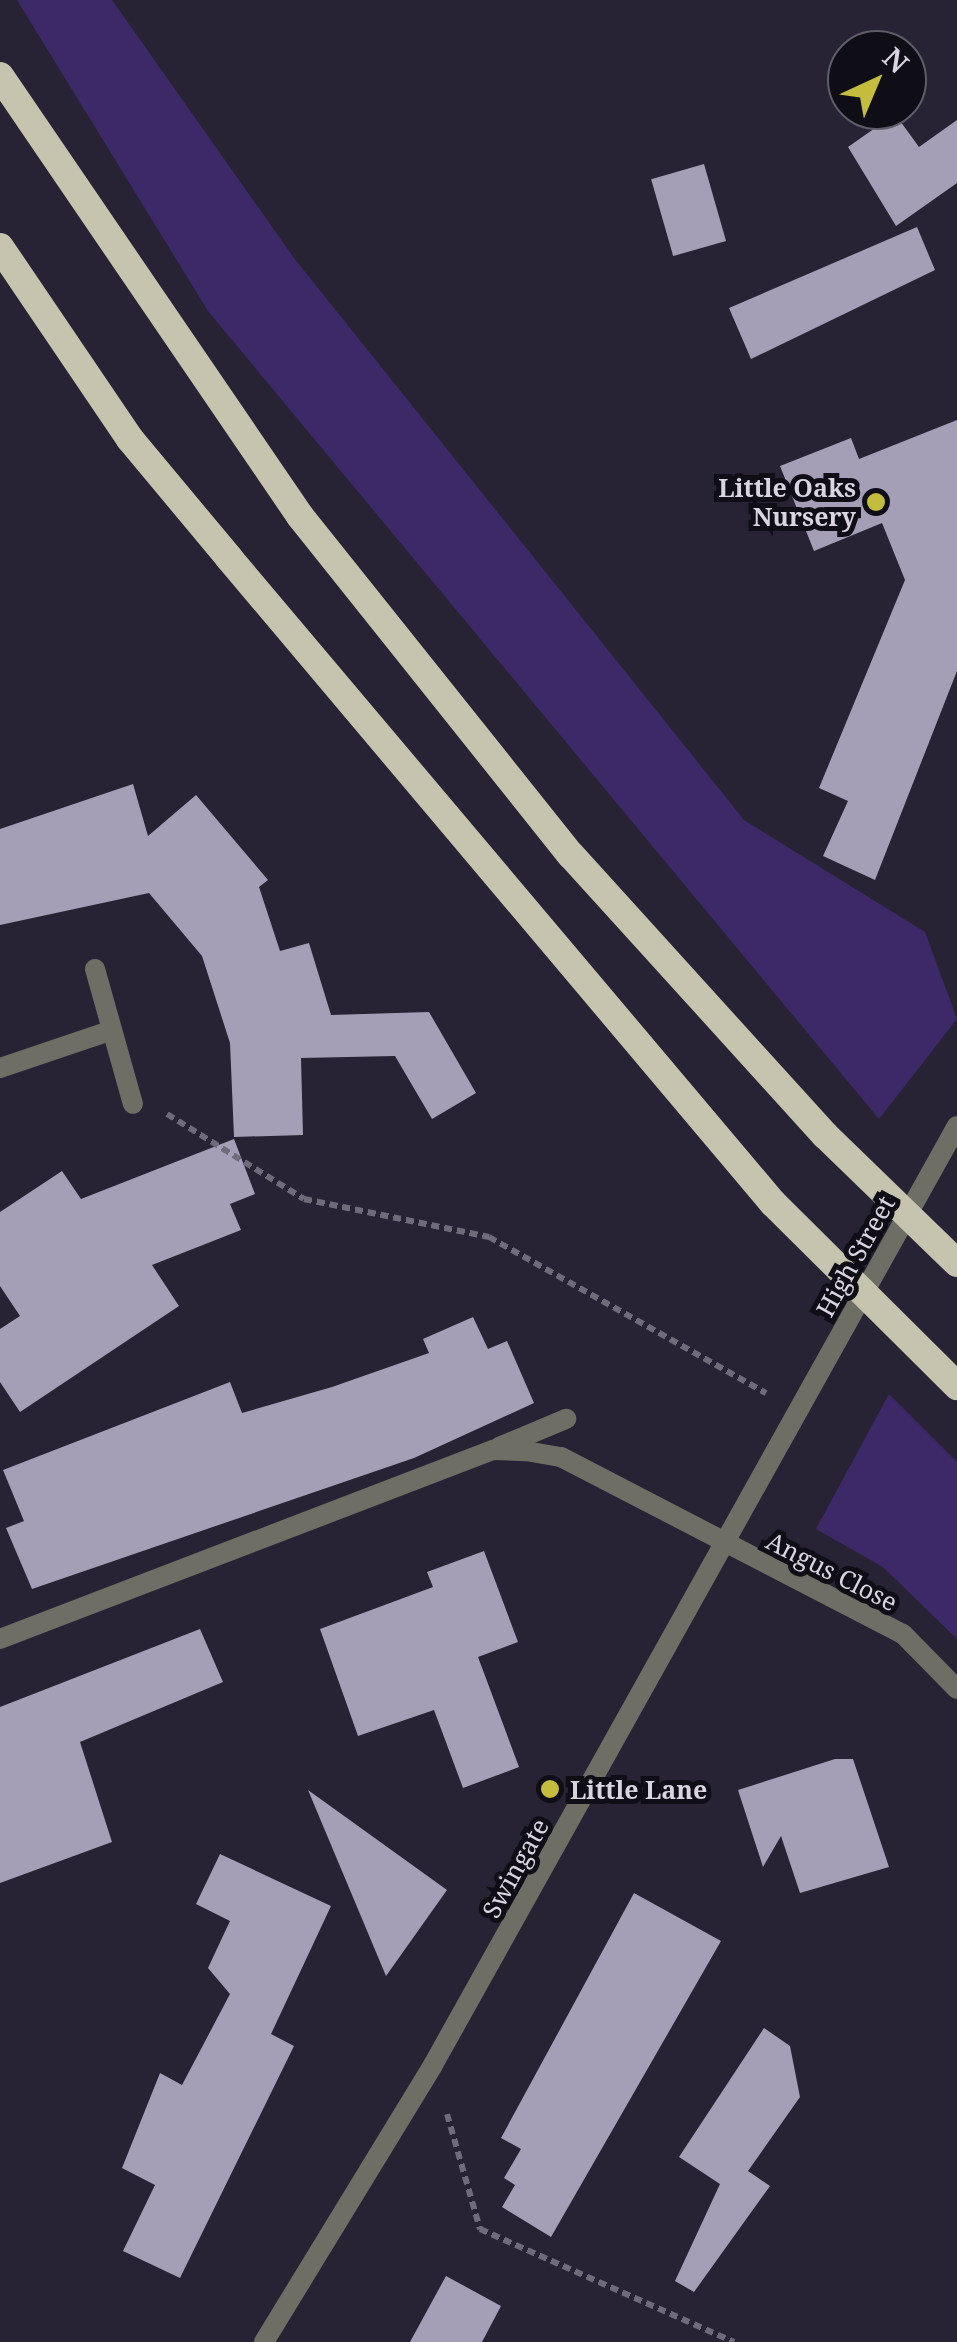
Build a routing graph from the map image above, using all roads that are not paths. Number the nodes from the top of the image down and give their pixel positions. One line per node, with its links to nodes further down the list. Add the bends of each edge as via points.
1 (0, 76): 8 (highway, via 300,516 571,856 825,1135)
2 (0, 247): 9 (highway, via 130,438 230,558 773,1203)
3 (95, 969): 4 (street)
4 (112, 1030): 5 (street); 6 (street)
5 (0, 1068)
6 (133, 1104)
7 (957, 1126): 10 (street, High Street)
8 (957, 1263)
9 (957, 1386)
10 (798, 1411): 13 (street, Swingate)
11 (566, 1419): 12 (street)
12 (493, 1450): 13 (street, via 561,1458); 14 (street)
13 (725, 1546): 15 (street, Angus Close, via 902,1634); 16 (street, Swingate, via 433,2064)
14 (0, 1639)
15 (957, 1688)
16 (264, 2342)

